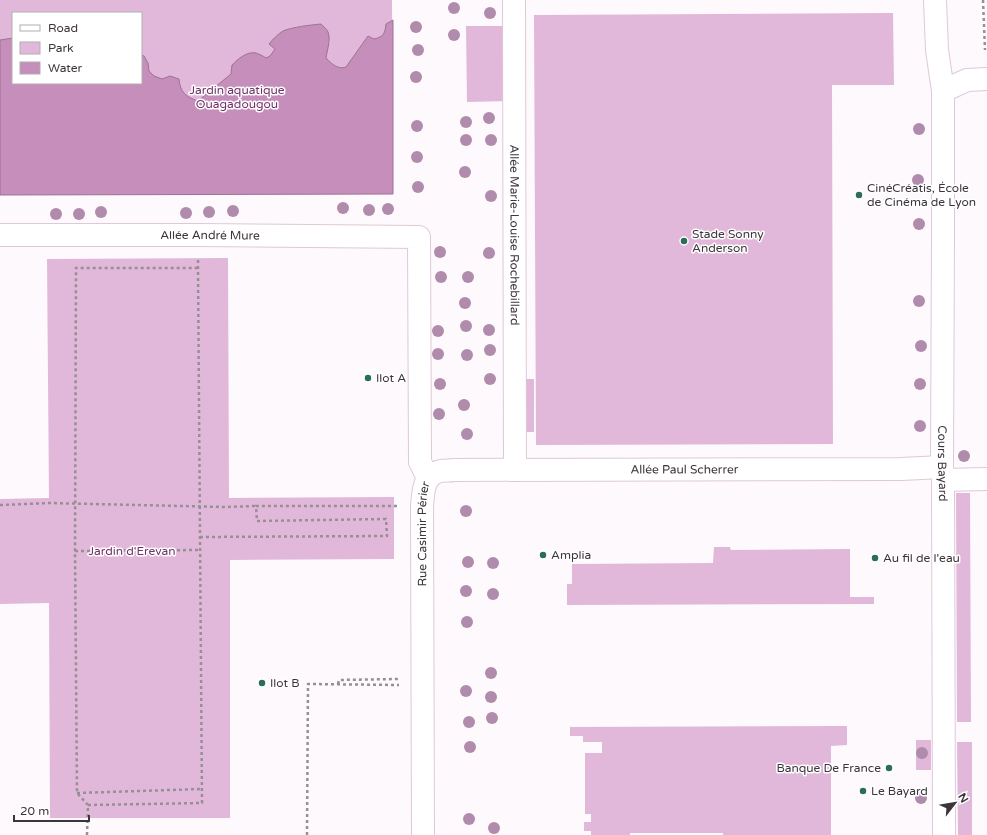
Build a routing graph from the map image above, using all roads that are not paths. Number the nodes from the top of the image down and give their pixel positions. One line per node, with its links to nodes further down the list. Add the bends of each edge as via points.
1 (514, 0): 7 (street, Allée Marie-Louise Rochebillard)
2 (935, 0): 4 (street, Cours Bayard, via 937,50)
3 (987, 79): 4 (street, via 967,80)
4 (943, 91): 8 (street, Cours Bayard)
5 (0, 235): 6 (street, Allée André Mure)
6 (420, 236): 9 (street, Rue Casimir Périer, via 420,462)
7 (515, 470): 8 (street, Allée Paul Scherrer, via 893,469); 9 (street, Allée Paul Scherrer, via 440,471)
8 (942, 473): 10 (street, Allée Paul Scherrer); 12 (street, Cours Bayard)
9 (428, 478): 11 (street, Rue Casimir Périer, via 423,487 422,506)
10 (987, 479)
11 (423, 835)
12 (944, 835)

